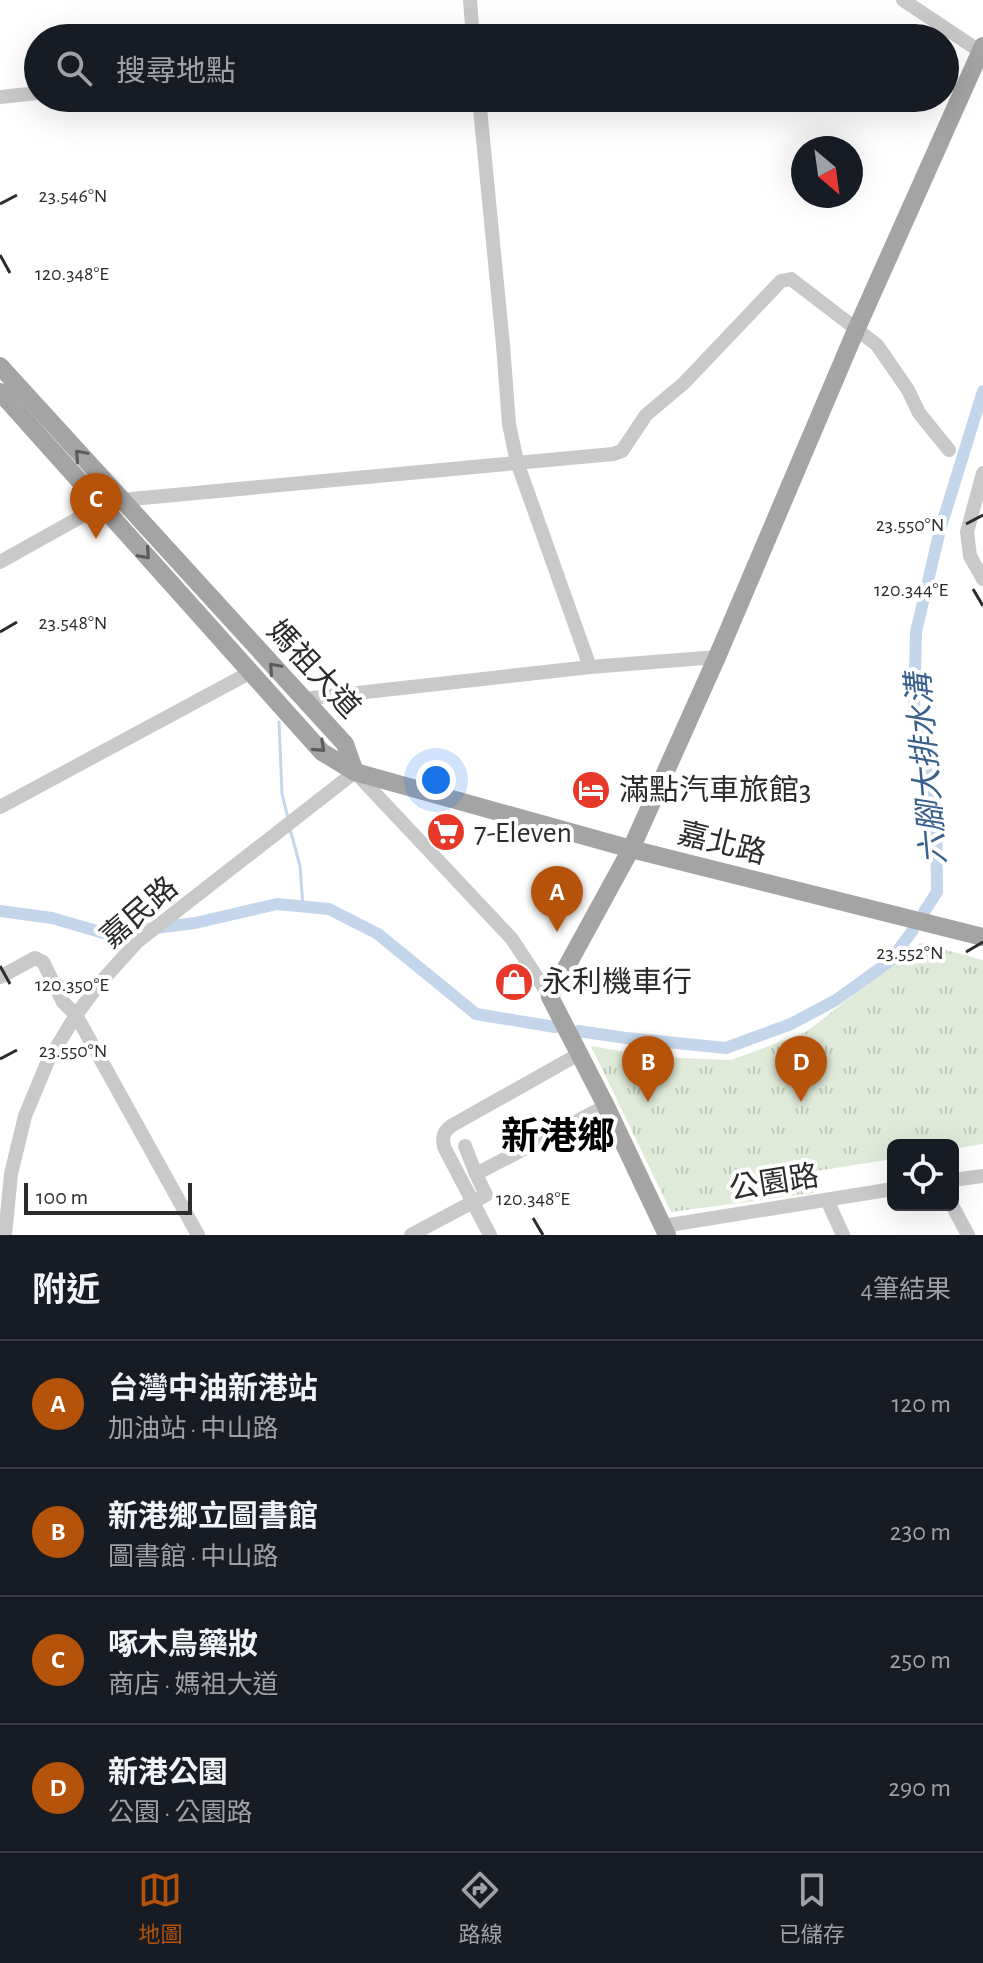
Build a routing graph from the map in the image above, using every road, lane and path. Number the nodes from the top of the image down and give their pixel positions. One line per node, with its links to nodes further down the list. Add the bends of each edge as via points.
1 (470, 0): 3 (street)
2 (903, 0): 4 (street)
3 (472, 24)
4 (942, 24)
5 (959, 35): 6 (street)
6 (982, 49): 9 (main road)
7 (24, 94): 8 (street)
8 (0, 97)
9 (959, 100)
10 (480, 112): 16 (street, via 509,424)
11 (954, 112): 12 (main road)
12 (856, 330): 15 (street, via 877,345); 16 (street, via 791,279 781,281 684,383 646,415 622,451); 22 (main road)
13 (0, 366): 18 (main road, 媽祖大道, one-way to 13)
14 (0, 392): 19 (main road, 媽祖大道)
15 (949, 450)
16 (517, 462): 18 (street); 23 (street)
17 (983, 473): 21 (street, via 967,532 970,556)
18 (121, 500): 19 (street); 25 (main road, 媽祖大道, one-way to 18)
19 (102, 505): 20 (street); 24 (main road, 媽祖大道, one-way to 24)
20 (0, 562)
21 (983, 579)
22 (717, 657): 23 (street); 28 (main road)
23 (590, 667): 25 (street)
24 (251, 672): 26 (main road, 媽祖大道, one-way to 26, via 322,752); 27 (street)
25 (303, 699): 26 (main road, 媽祖大道, via 345,744)
26 (355, 772): 28 (main road, 嘉北路); 31 (street, via 512,939); 32 (street, 嘉民路, via 137,942)
27 (0, 807)
28 (631, 849): 29 (main road, 嘉北路); 31 (main road)
29 (983, 937)
30 (0, 977): 32 (street, via 35,958 43,962 63,1002)
31 (550, 997): 33 (main road)
32 (76, 1015): 44 (street, 嘉民路, via 47,1063 25,1116 11,1174); 45 (street)
33 (579, 1054): 34 (main road); 41 (street, via 445,1130 444,1147)
34 (606, 1106): 36 (street); 43 (main road)
35 (465, 1146): 36 (street)
36 (476, 1174): 41 (street, via 486,1195)
37 (983, 1176): 38 (street)
38 (959, 1179)
39 (887, 1190): 40 (street, 公園路)
40 (827, 1200): 43 (street, 公園路); 48 (street)
41 (473, 1202): 46 (street); 47 (street)
42 (955, 1211): 49 (street)
43 (665, 1231)
44 (5, 1235)
45 (198, 1235)
46 (411, 1235)
47 (490, 1235)
48 (843, 1235)
49 (968, 1235)

